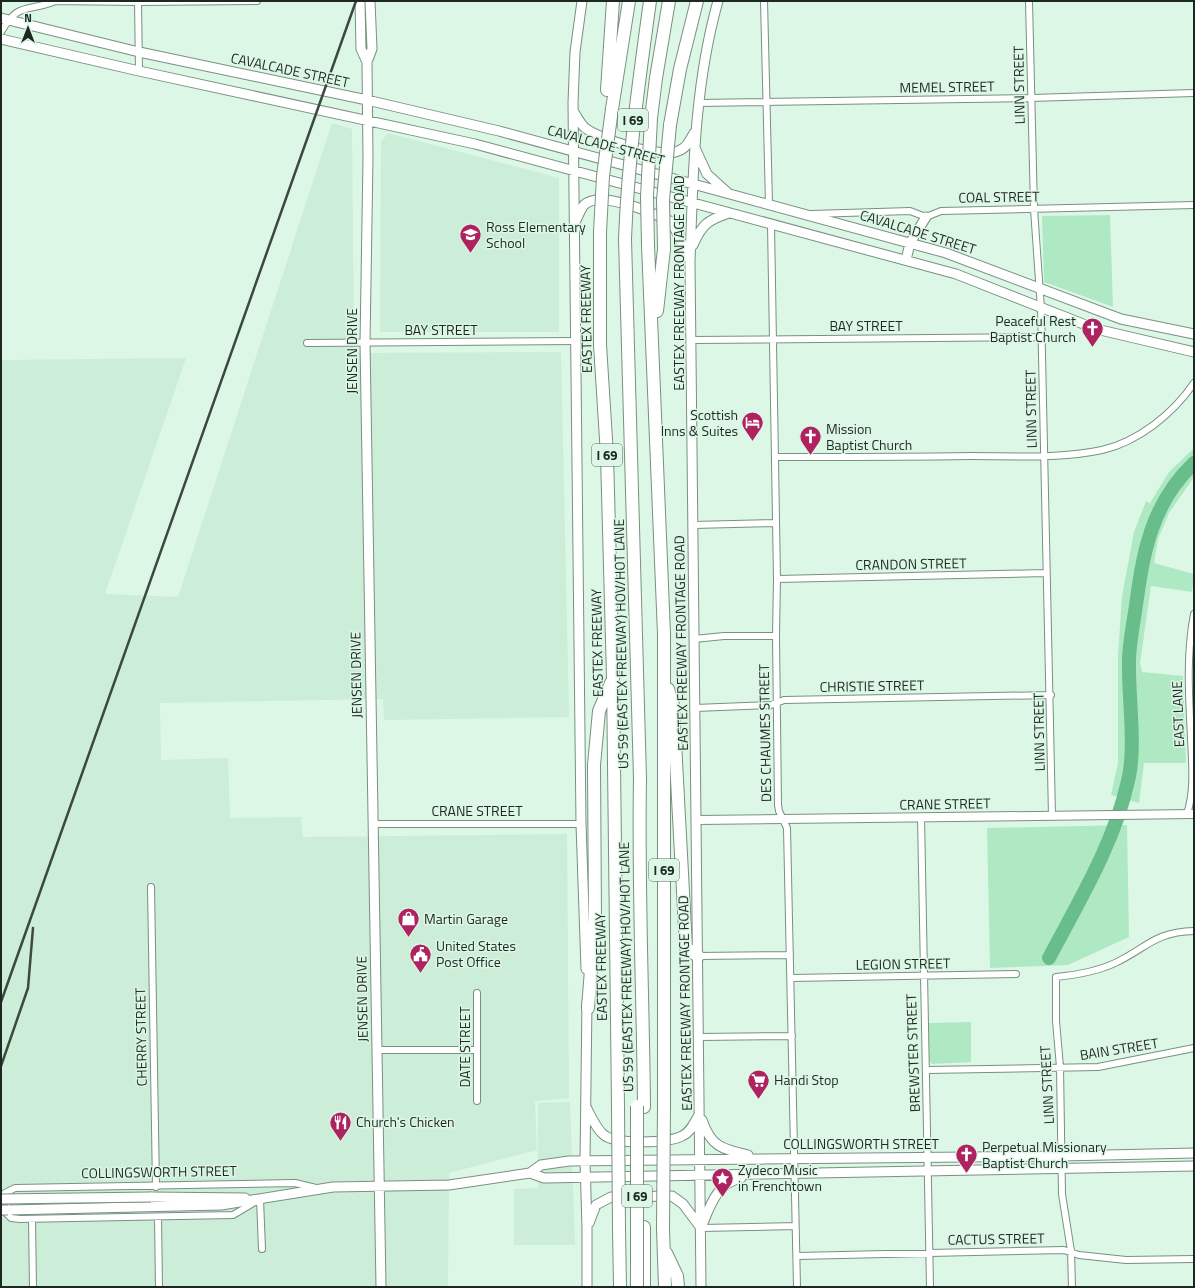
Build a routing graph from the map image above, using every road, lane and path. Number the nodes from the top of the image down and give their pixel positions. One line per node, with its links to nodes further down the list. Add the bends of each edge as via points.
1 (52, 1): 14 (street); 15 (street, via 38,8 23,8)
2 (257, 1): 14 (street)
3 (360, 1): 19 (main road, JENSEN DRIVE, via 361,49)
4 (370, 1): 19 (main road, JENSEN DRIVE, via 372,49)
5 (582, 1): 27 (main road, via 574,60)
6 (613, 1): 26 (highway)
7 (629, 1): 26 (highway, EASTEX FREEWAY / I 69)
8 (650, 1): 104 (highway, US 59 (EASTEX FREEWAY) HOV/HOT LANE / I 69, bridge, via 633,116 624,239 640,779)
9 (669, 1): 61 (highway, I 69, bridge, via 651,118 647,197)
10 (696, 1): 61 (highway, bridge, via 670,125 663,200 664,249)
11 (718, 1): 25 (main road, EASTEX FREEWAY FRONTAGE ROAD)
12 (764, 1): 24 (street)
13 (1029, 1): 22 (street, LINN STREET)
14 (138, 2): 18 (street)
15 (4, 19): 16 (street); 18 (main road, CAVALCADE STREET)
16 (1, 32)
17 (1, 39): 20 (main road, CAVALCADE STREET)
18 (139, 52): 20 (street); 23 (main road, CAVALCADE STREET)
19 (367, 62): 23 (main road, JENSEN DRIVE)
20 (140, 71): 28 (main road, CAVALCADE STREET)
21 (1194, 93): 22 (street, MEMEL STREET)
22 (1031, 98): 24 (street, MEMEL STREET); 40 (street, LINN STREET)
23 (367, 100): 28 (main road, JENSEN DRIVE); 29 (main road, CAVALCADE STREET)
24 (767, 102): 25 (street, MEMEL STREET); 38 (street)
25 (699, 103): 30 (main road, EASTEX FREEWAY FRONTAGE ROAD)
26 (609, 107): 73 (highway, EASTEX FREEWAY / I 69, bridge, via 600,232 600,345 607,455)
27 (573, 111): 30 (main road, via 584,127 600,137 661,154 685,148); 33 (main road)
28 (368, 120): 31 (main road, CAVALCADE STREET); 60 (main road, JENSEN DRIVE)
29 (479, 126): 31 (main road); 33 (main road, CAVALCADE STREET)
30 (696, 129): 32 (main road, EASTEX FREEWAY FRONTAGE ROAD)
31 (475, 144): 34 (main road, CAVALCADE STREET)
32 (694, 146): 35 (main road, EASTEX FREEWAY FRONTAGE ROAD); 36 (main road, via 707,174)
33 (574, 151): 34 (main road); 35 (main road, CAVALCADE STREET)
34 (574, 170): 37 (main road, CAVALCADE STREET); 44 (main road)
35 (692, 183): 36 (main road, CAVALCADE STREET); 37 (main road, EASTEX FREEWAY FRONTAGE ROAD)
36 (730, 194): 38 (main road, CAVALCADE STREET)
37 (692, 202): 41 (main road, CAVALCADE STREET); 47 (main road, EASTEX FREEWAY FRONTAGE ROAD)
38 (769, 204): 42 (main road, CAVALCADE STREET)
39 (1194, 205): 40 (street, COAL STREET)
40 (1034, 209): 43 (street, COAL STREET, via 941,211); 50 (street, LINN STREET)
41 (730, 213): 45 (main road, CAVALCADE STREET); 47 (main road, via 706,223 699,231)
42 (806, 214): 43 (street, via 910,211); 46 (main road, CAVALCADE STREET)
43 (926, 217): 46 (main road)
44 (575, 222): 49 (main road, via 584,205 596,200 645,210 672,222); 58 (main road)
45 (770, 224): 48 (main road, CAVALCADE STREET); 56 (street, DES CHAUMES STREET)
46 (910, 243): 48 (main road); 50 (main road, CAVALCADE STREET, via 972,263)
47 (691, 250): 49 (main road, EASTEX FREEWAY FRONTAGE ROAD)
48 (906, 260): 51 (main road, CAVALCADE STREET, via 956,274)
49 (690, 262): 57 (main road, EASTEX FREEWAY FRONTAGE ROAD)
50 (1040, 290): 51 (street, LINN STREET); 52 (main road, CAVALCADE STREET)
51 (1041, 309): 54 (main road, CAVALCADE STREET); 55 (street, LINN STREET)
52 (1122, 319): 53 (main road, CAVALCADE STREET); 54 (main road)
53 (1194, 334)
54 (1118, 335): 62 (main road, CAVALCADE STREET)
55 (1042, 337): 56 (street, BAY STREET); 64 (street, LINN STREET)
56 (772, 339): 57 (street, BAY STREET); 65 (street, DES CHAUMES STREET)
57 (691, 340): 67 (main road, EASTEX FREEWAY FRONTAGE ROAD)
58 (576, 341): 60 (street, BAY STREET); 85 (main road)
59 (307, 343): 60 (street, BAY STREET)
60 (365, 343): 84 (main road, JENSEN DRIVE)
61 (652, 348): 74 (highway, I 69)
62 (1194, 352)
63 (1194, 383): 64 (street, via 1175,406 1143,432 1122,443 1102,450)
64 (1044, 456): 65 (street); 68 (street, LINN STREET)
65 (775, 457): 66 (street, DES CHAUMES STREET)
66 (775, 523): 67 (street); 69 (street, DES CHAUMES STREET)
67 (693, 525): 72 (main road, EASTEX FREEWAY FRONTAGE ROAD)
68 (1046, 573): 69 (street, CRANDON STREET); 75 (street, LINN STREET)
69 (777, 579): 71 (street, DES CHAUMES STREET)
70 (1194, 614): 76 (street, EAST LANE, via 1189,659)
71 (776, 636): 72 (street); 77 (street, DES CHAUMES STREET)
72 (694, 639): 78 (main road, EASTEX FREEWAY FRONTAGE ROAD)
73 (613, 678): 94 (highway, via 599,711 594,765 596,919); 143 (highway, EASTEX FREEWAY / I 69, bridge)
74 (664, 680): 89 (highway, via 673,705 686,948); 133 (highway, I 69, bridge)
75 (1051, 695): 77 (street, CHRISTIE STREET); 80 (street, LINN STREET)
76 (1192, 701): 79 (street, EAST LANE)
77 (776, 702): 78 (street, CHRISTIE STREET, via 771,705); 82 (street, DES CHAUMES STREET, via 778,805)
78 (695, 708): 83 (main road, EASTEX FREEWAY FRONTAGE ROAD)
79 (1191, 814): 80 (street, CRANE STREET)
80 (1052, 816): 81 (street, CRANE STREET)
81 (921, 818): 82 (street, CRANE STREET); 91 (street, BREWSTER STREET)
82 (784, 819): 83 (street, CRANE STREET); 88 (street, DES CHAUMES STREET, via 787,828)
83 (697, 820): 89 (main road, EASTEX FREEWAY FRONTAGE ROAD)
84 (373, 824): 85 (street, CRANE STREET); 98 (main road, JENSEN DRIVE)
85 (581, 824): 94 (main road)
86 (151, 887): 122 (street, CHERRY STREET)
87 (1194, 931): 100 (street, LINN STREET, via 1182,931 1159,937 1116,963 1089,973 1056,977)
88 (790, 955): 89 (street); 92 (street, DES CHAUMES STREET)
89 (698, 956): 96 (main road, EASTEX FREEWAY FRONTAGE ROAD)
90 (1016, 974): 91 (street, LEGION STREET)
91 (923, 976): 92 (street, LEGION STREET); 101 (street, BREWSTER STREET)
92 (791, 978): 95 (street, DES CHAUMES STREET)
93 (477, 993): 99 (street, DATE STREET)
94 (588, 1008): 103 (main road)
95 (792, 1036): 96 (street); 111 (street, DES CHAUMES STREET)
96 (699, 1037): 105 (main road, EASTEX FREEWAY FRONTAGE ROAD)
97 (1194, 1048): 100 (street, BAIN STREET, via 1115,1064 1081,1068)
98 (377, 1050): 99 (street); 121 (main road, JENSEN DRIVE)
99 (477, 1050): 102 (street, DATE STREET)
100 (1060, 1067): 101 (street, BAIN STREET); 107 (street, LINN STREET)
101 (927, 1070): 108 (street, BREWSTER STREET)
102 (477, 1100)
103 (586, 1105): 105 (main road, via 595,1124 604,1135 610,1139 626,1141 680,1137 693,1126); 112 (main road)
104 (640, 1106): 144 (highway, I 69, bridge); 145 (highway, US 59 (EASTEX FREEWAY) HOV/HOT LANE / I 69)
105 (700, 1113): 109 (main road, EASTEX FREEWAY FRONTAGE ROAD); 110 (main road, via 706,1131 716,1145)
106 (1194, 1153): 107 (main road, COLLINGSWORTH STREET)
107 (1062, 1156): 108 (main road, COLLINGSWORTH STREET); 114 (street, LINN STREET)
108 (927, 1158): 111 (main road, COLLINGSWORTH STREET); 115 (street, BREWSTER STREET)
109 (700, 1159): 110 (main road, COLLINGSWORTH STREET); 112 (main road, COLLINGSWORTH STREET); 119 (main road, EASTEX FREEWAY FRONTAGE ROAD)
110 (766, 1159): 111 (main road, COLLINGSWORTH STREET)
111 (795, 1159): 116 (street, DES CHAUMES STREET)
112 (585, 1161): 117 (main road, COLLINGSWORTH STREET, via 541,1166); 120 (main road)
113 (1194, 1166): 114 (main road, COLLINGSWORTH STREET)
114 (1062, 1169): 115 (main road, COLLINGSWORTH STREET); 135 (street, LINN STREET, via 1063,1204)
115 (928, 1171): 116 (main road, COLLINGSWORTH STREET); 136 (street, BREWSTER STREET)
116 (795, 1172): 118 (main road, COLLINGSWORTH STREET); 130 (street, DES CHAUMES STREET)
117 (530, 1173): 120 (main road, COLLINGSWORTH STREET, via 544,1178); 121 (main road, COLLINGSWORTH STREET, via 449,1185)
118 (758, 1174): 119 (main road, COLLINGSWORTH STREET); 132 (main road, via 732,1180 721,1188 712,1199)
119 (700, 1175): 120 (main road, COLLINGSWORTH STREET); 132 (main road, EASTEX FREEWAY FRONTAGE ROAD)
120 (586, 1176): 131 (main road)
121 (379, 1186): 123 (main road, COLLINGSWORTH STREET); 141 (main road, JENSEN DRIVE)
122 (156, 1187): 123 (street, COLLINGSWORTH STREET, via 295,1183); 129 (street, COLLINGSWORTH STREET, via 15,1188 7,1191 5,1209 8,1216 15,1219)
123 (319, 1189): 125 (main road, COLLINGSWORTH STREET)
124 (1, 1199): 126 (main road, COLLINGSWORTH STREET, bridge)
125 (260, 1199): 126 (main road, COLLINGSWORTH STREET, via 221,1196); 128 (street, COLLINGSWORTH STREET, via 233,1215); 134 (street)
126 (151, 1202): 127 (main road, COLLINGSWORTH STREET)
127 (1, 1210)
128 (158, 1217): 129 (street, COLLINGSWORTH STREET); 140 (street)
129 (32, 1219): 139 (street)
130 (795, 1226): 132 (street); 137 (street, DES CHAUMES STREET)
131 (588, 1228): 132 (main road, via 596,1205 611,1197 672,1196 683,1204); 142 (main road)
132 (701, 1228): 148 (main road, EASTEX FREEWAY FRONTAGE ROAD)
133 (664, 1247): 146 (highway, I 69); 147 (highway, via 677,1276)
134 (262, 1249)
135 (1072, 1251): 136 (street, CACTUS STREET); 138 (street, CACTUS STREET, via 1080,1255 1126,1260); 151 (street, LINN STREET)
136 (930, 1252): 137 (street, CACTUS STREET); 150 (street, BREWSTER STREET)
137 (797, 1256): 149 (street, DES CHAUMES STREET)
138 (1194, 1259)
139 (33, 1287)
140 (159, 1287)
141 (380, 1287)
142 (587, 1287)
143 (620, 1287)
144 (637, 1287)
145 (644, 1287)
146 (665, 1287)
147 (678, 1287)
148 (701, 1287)
149 (798, 1287)
150 (930, 1287)
151 (1072, 1287)

